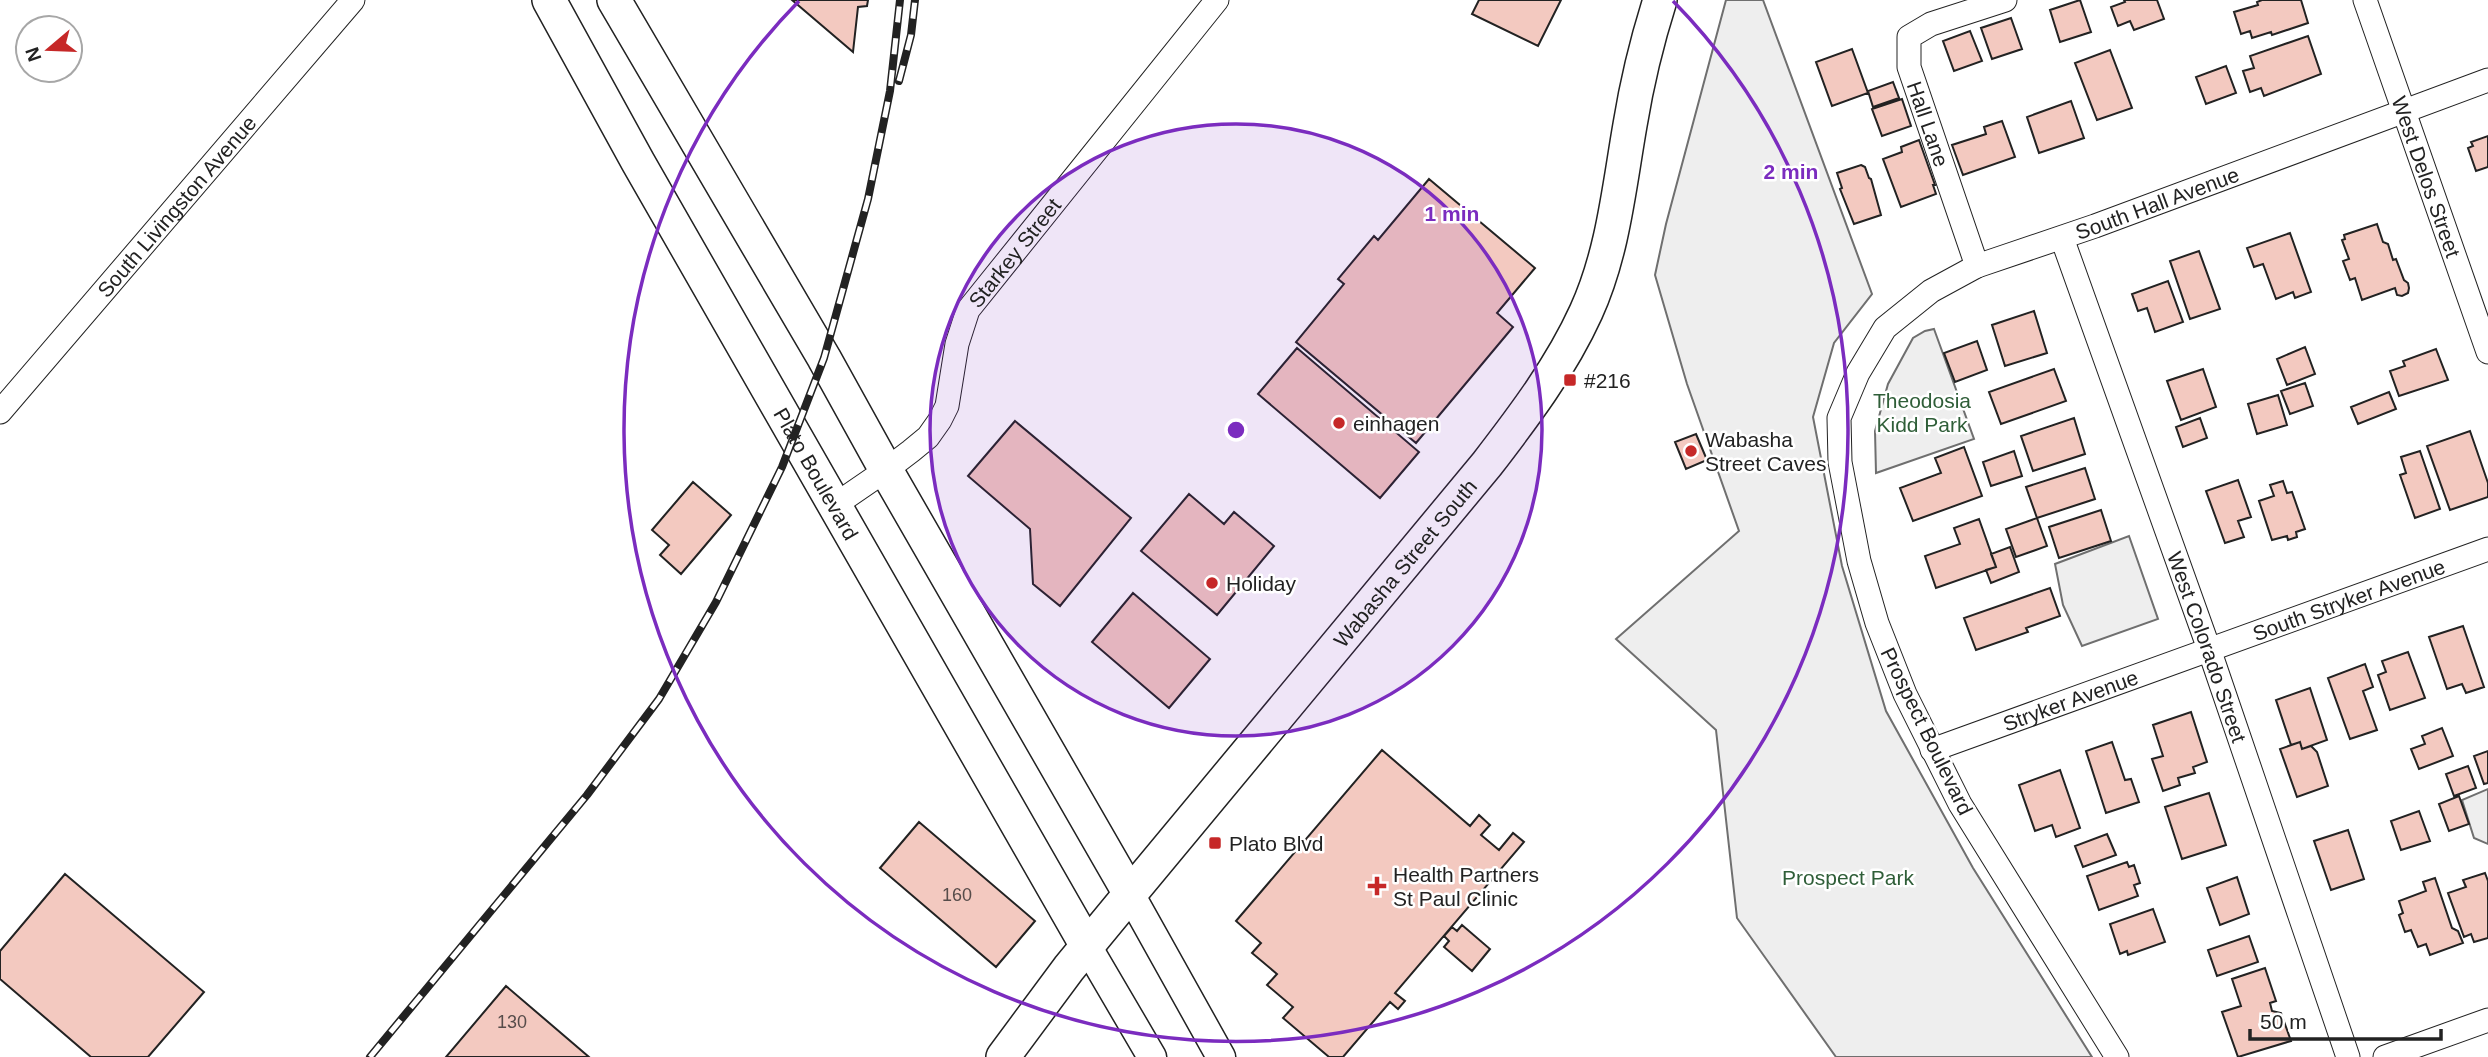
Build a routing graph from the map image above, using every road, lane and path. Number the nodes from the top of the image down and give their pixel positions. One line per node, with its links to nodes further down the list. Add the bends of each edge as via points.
1 (353, 0): 14 (street, South Livingston Avenue)
2 (550, 0): 16 (main road, Plato Boulevard)
3 (614, 0): 15 (main road)
4 (1217, 0): 15 (street, Starkey Street, via 968,310 944,413 928,437)
5 (1660, 0): 20 (main road, Wabasha Street South, via 1641,66 1613,225 1587,310 1565,353 1487,464)
6 (2005, 0): 11 (street, Hall Lane, via 1931,24 1909,37 1909,68)
7 (2365, 0): 9 (street, West Delos Street)
8 (2488, 80): 9 (street, South Hall Avenue)
9 (2405, 112): 10 (street, South Hall Avenue); 12 (street, West Delos Street)
10 (2062, 238): 11 (street, South Hall Avenue); 18 (street, West Colorado Street)
11 (1977, 266): 13 (street, South Hall Avenue, via 1931,290 1885,328)
12 (2488, 352)
13 (1858, 373): 19 (street, Prospect Boulevard, via 1839,418 1844,489 1877,623)
14 (0, 412)
15 (886, 470): 16 (street, Starkey Street); 20 (main road)
16 (835, 505): 21 (main road, Plato Boulevard)
17 (2488, 549): 18 (street, South Stryker Avenue)
18 (2209, 649): 19 (street, Stryker Avenue); 27 (street, West Colorado Street)
19 (1932, 750): 26 (street, Prospect Boulevard, via 1960,804)
20 (1129, 894): 21 (main road, Wabasha Street South); 25 (street)
21 (1087, 946): 23 (main road, Wabasha Street South); 24 (street)
22 (2488, 1020): 28 (street)
23 (1002, 1055)
24 (1152, 1057)
25 (1221, 1057)
26 (2117, 1057)
27 (2348, 1057)
28 (2385, 1057)

